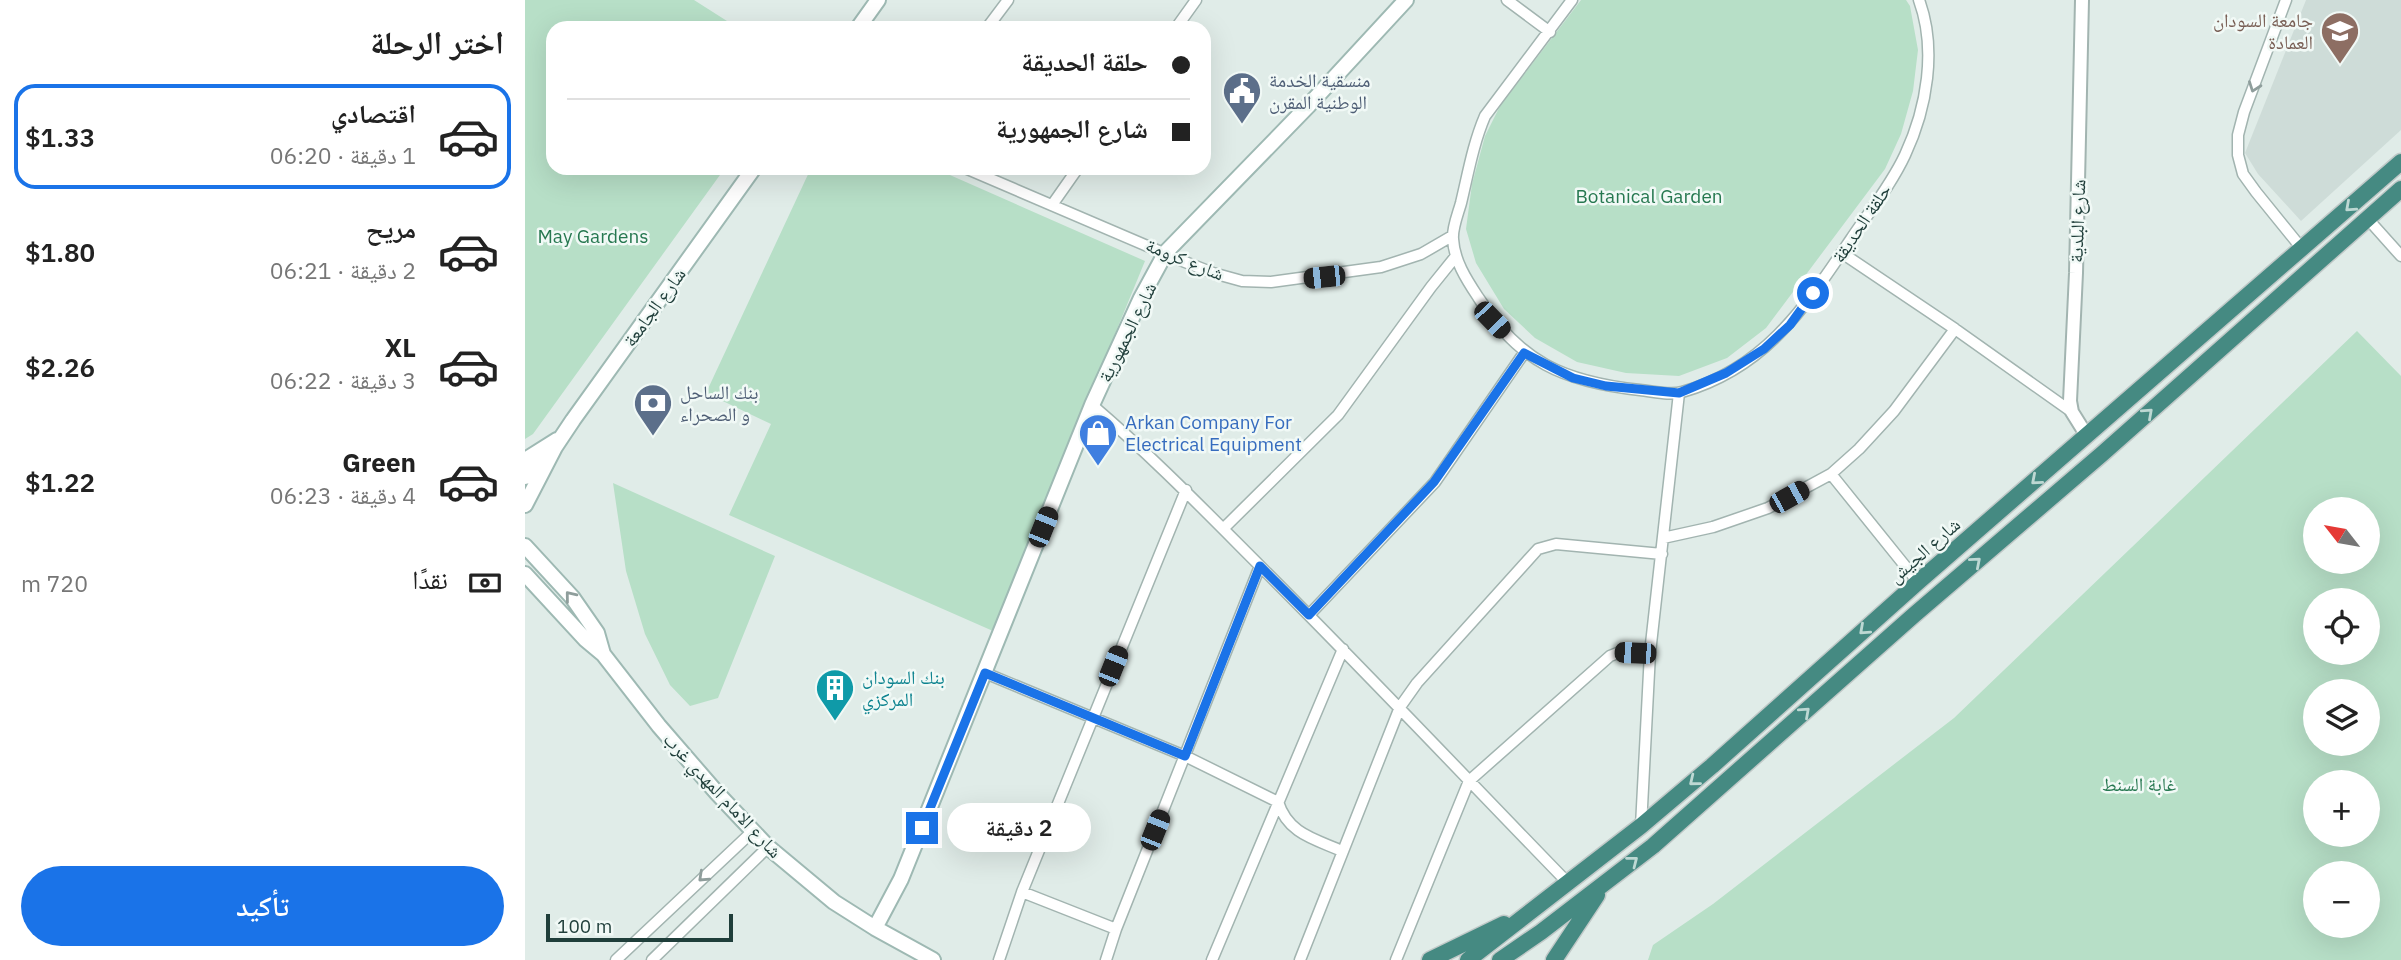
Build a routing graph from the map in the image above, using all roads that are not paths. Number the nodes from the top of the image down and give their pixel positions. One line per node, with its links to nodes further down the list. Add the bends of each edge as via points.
1 (878, 0): 10 (main road)
2 (1008, 0): 11 (street)
3 (1196, 0): 12 (street)
4 (1406, 0): 23 (main road, شارع الجمهورية)
5 (1507, 0): 13 (street)
6 (1572, 0): 13 (street, حلقة الحديقة)
7 (2082, 0): 31 (street, شارع البلدية, via 2069,382)
8 (2286, 0): 22 (street, one-way to 22, via 2244,112 2238,155 2243,174)
9 (1921, 1): 24 (street, حلقة الحديقة, via 1930,49 1912,138 1894,175)
10 (863, 21)
11 (992, 21)
12 (1181, 21)
13 (1550, 32): 21 (street, حلقة الحديقة, via 1485,116 1476,135)
14 (2401, 162): 22 (highway, شارع الجيش, one-way to 22)
15 (749, 175): 33 (main road, شارع الجامعة)
16 (981, 175): 19 (street, شارع كرومة)
17 (1073, 175): 19 (street)
18 (2401, 189): 20 (highway)
19 (1052, 205): 23 (street, شارع كرومة)
20 (2367, 218): 26 (street); 61 (highway, one-way to 20, via 1757,756)
21 (1452, 236): 23 (street, شارع كرومة, via 1420,254 1381,267 1271,282 1213,273); 25 (street, حلقة الحديقة)
22 (2302, 250): 32 (highway, شارع الجيش)
23 (1166, 252): 30 (main road, شارع الجمهورية)
24 (1842, 253): 27 (street); 29 (street, حلقة الحديقة, via 1790,325 1764,349 1721,376)
25 (1456, 256): 28 (street, حلقة الحديقة, via 1492,320); 39 (street, via 1338,415)
26 (2401, 256)
27 (1955, 329): 31 (street); 35 (street, via 1894,411)
28 (1524, 353): 29 (street, حلقة الحديقة, via 1573,378); 46 (street, via 1434,482)
29 (1679, 393): 40 (street)
30 (1092, 405): 37 (street); 50 (main road, شارع الجمهورية)
31 (2072, 412): 32 (street, شارع البلدية)
32 (2087, 436): 45 (highway, شارع الجيش, one-way to 45)
33 (558, 442): 34 (main road); 36 (main road, شارع الجامعة); 38 (main road, شارع الجامعة)
34 (525, 460)
35 (1831, 474): 40 (street, via 1768,508); 45 (street)
36 (525, 477)
37 (1186, 490): 39 (street); 52 (street)
38 (525, 505)
39 (1224, 528): 43 (street)
40 (1663, 538): 42 (street)
41 (525, 546): 49 (main road, شارع الامام المهدي غرب, one-way to 41, via 597,633 572,597)
42 (1662, 554): 48 (street); 51 (street, via 1556,544 1538,549)
43 (1260, 566): 46 (street); 53 (street)
44 (525, 574): 49 (main road, شارع الامام المهدي غرب)
45 (1918, 582): 56 (highway, شارع الجيش, one-way to 56)
46 (1309, 615): 47 (street)
47 (1343, 649): 51 (street); 55 (street)
48 (1650, 653): 54 (street, via 1610,656); 56 (street)
49 (604, 654): 57 (main road, شارع الامام المهدي غرب, via 659,726)
50 (985, 673): 52 (street); 64 (main road, شارع الجمهورية, via 901,880)
51 (1400, 706): 54 (street); 59 (street)
52 (1092, 716): 53 (street); 62 (street)
53 (1185, 756): 55 (street); 65 (street)
54 (1469, 781): 60 (street); 73 (street)
55 (1278, 803): 59 (street, via 1297,831); 71 (street)
56 (1641, 826): 60 (highway, شارع الجيش)
57 (753, 831): 58 (main road, شارع الامام المهدي غرب); 66 (street, one-way to 66)
58 (768, 846): 64 (main road, شارع الامام المهدي غرب, via 834,902); 67 (street)
59 (1342, 851): 72 (street)
60 (1568, 883): 63 (highway, شارع الجيش)
61 (1604, 884): 76 (highway); 77 (highway)
62 (1022, 892): 65 (street); 69 (street)
63 (1529, 913): 74 (highway); 75 (highway, شارع الجيش)
64 (874, 928): 68 (main road, شارع الامام المهدي غرب)
65 (1116, 929): 70 (street)
66 (616, 960)
67 (652, 960)
68 (933, 960)
69 (999, 960)
70 (1106, 960)
71 (1212, 960)
72 (1300, 960)
73 (1396, 960)
74 (1430, 960)
75 (1468, 960)
76 (1500, 960)
77 (1554, 960)

